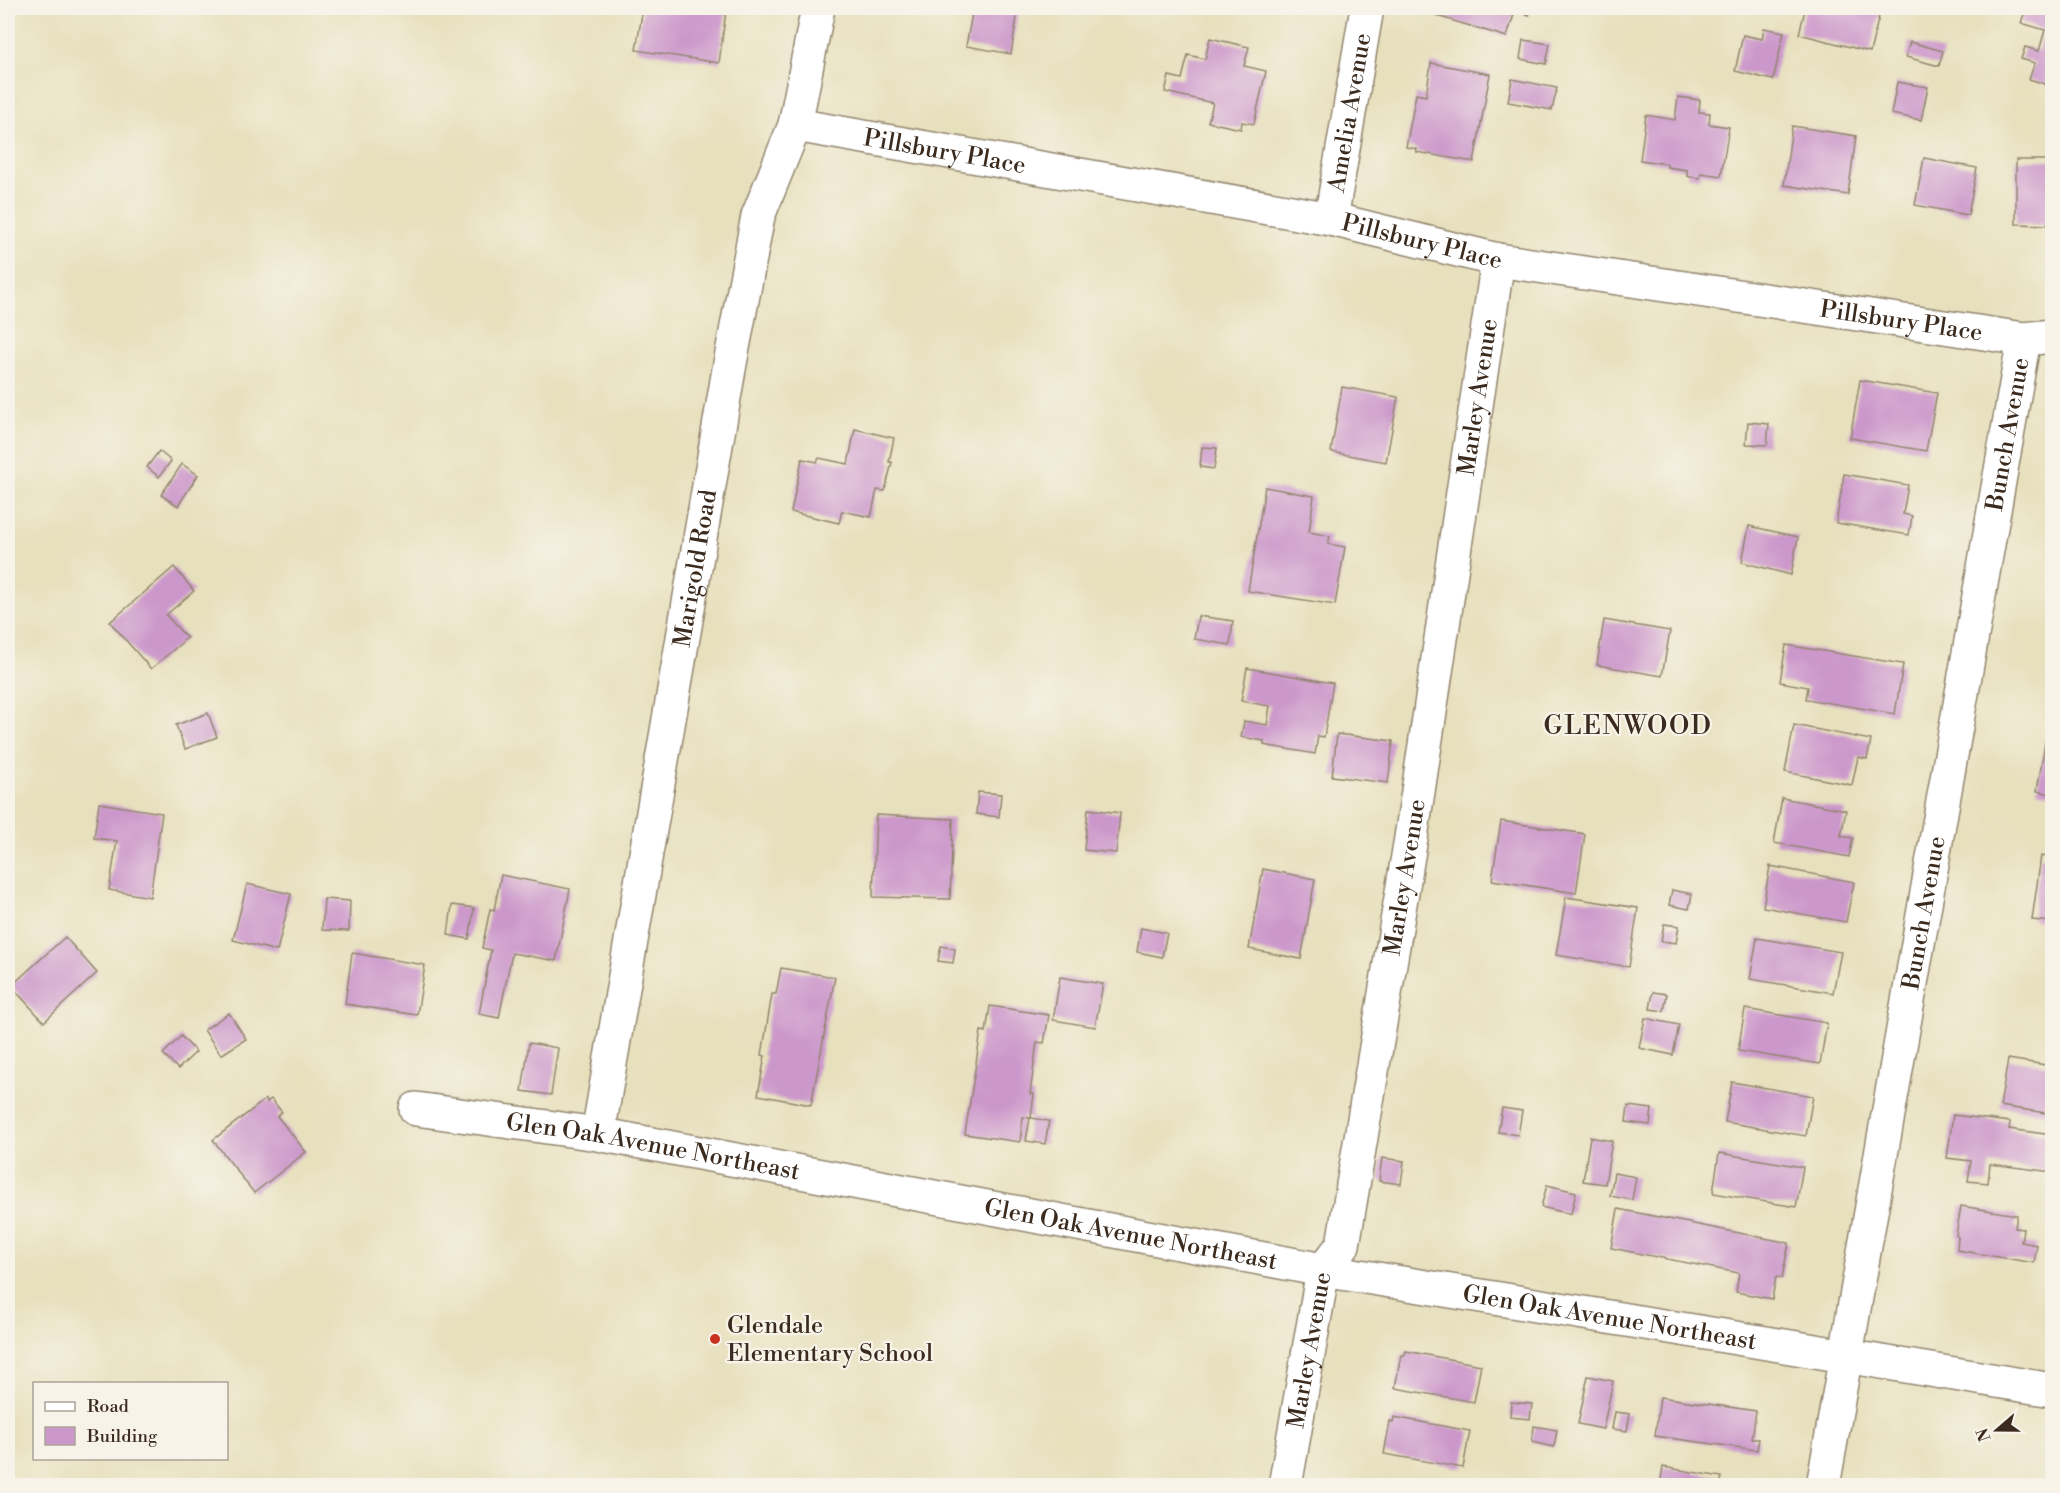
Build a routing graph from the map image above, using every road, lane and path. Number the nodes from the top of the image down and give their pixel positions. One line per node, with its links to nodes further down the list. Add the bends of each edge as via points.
1 (818, 8): 3 (street, Marigold Road)
2 (1368, 8): 4 (street, Amelia Avenue)
3 (795, 125): 4 (street, Pillsbury Place); 8 (street, Marigold Road, via 758,216)
4 (1331, 219): 5 (street, Pillsbury Place)
5 (1498, 260): 6 (street, Pillsbury Place); 9 (street, Marley Avenue, via 1411,838 1344,1245)
6 (2038, 337): 10 (street, Bunch Avenue)
7 (416, 1109): 8 (street, Glen Oak Avenue Northeast)
8 (598, 1134): 9 (street, Glen Oak Avenue Northeast)
9 (1323, 1270): 10 (street, Glen Oak Avenue Northeast); 12 (street, Marley Avenue)
10 (1846, 1355): 11 (street, Glen Oak Avenue Northeast); 13 (street, Bunch Avenue)
11 (2052, 1390)
12 (1285, 1485)
13 (1823, 1485)

